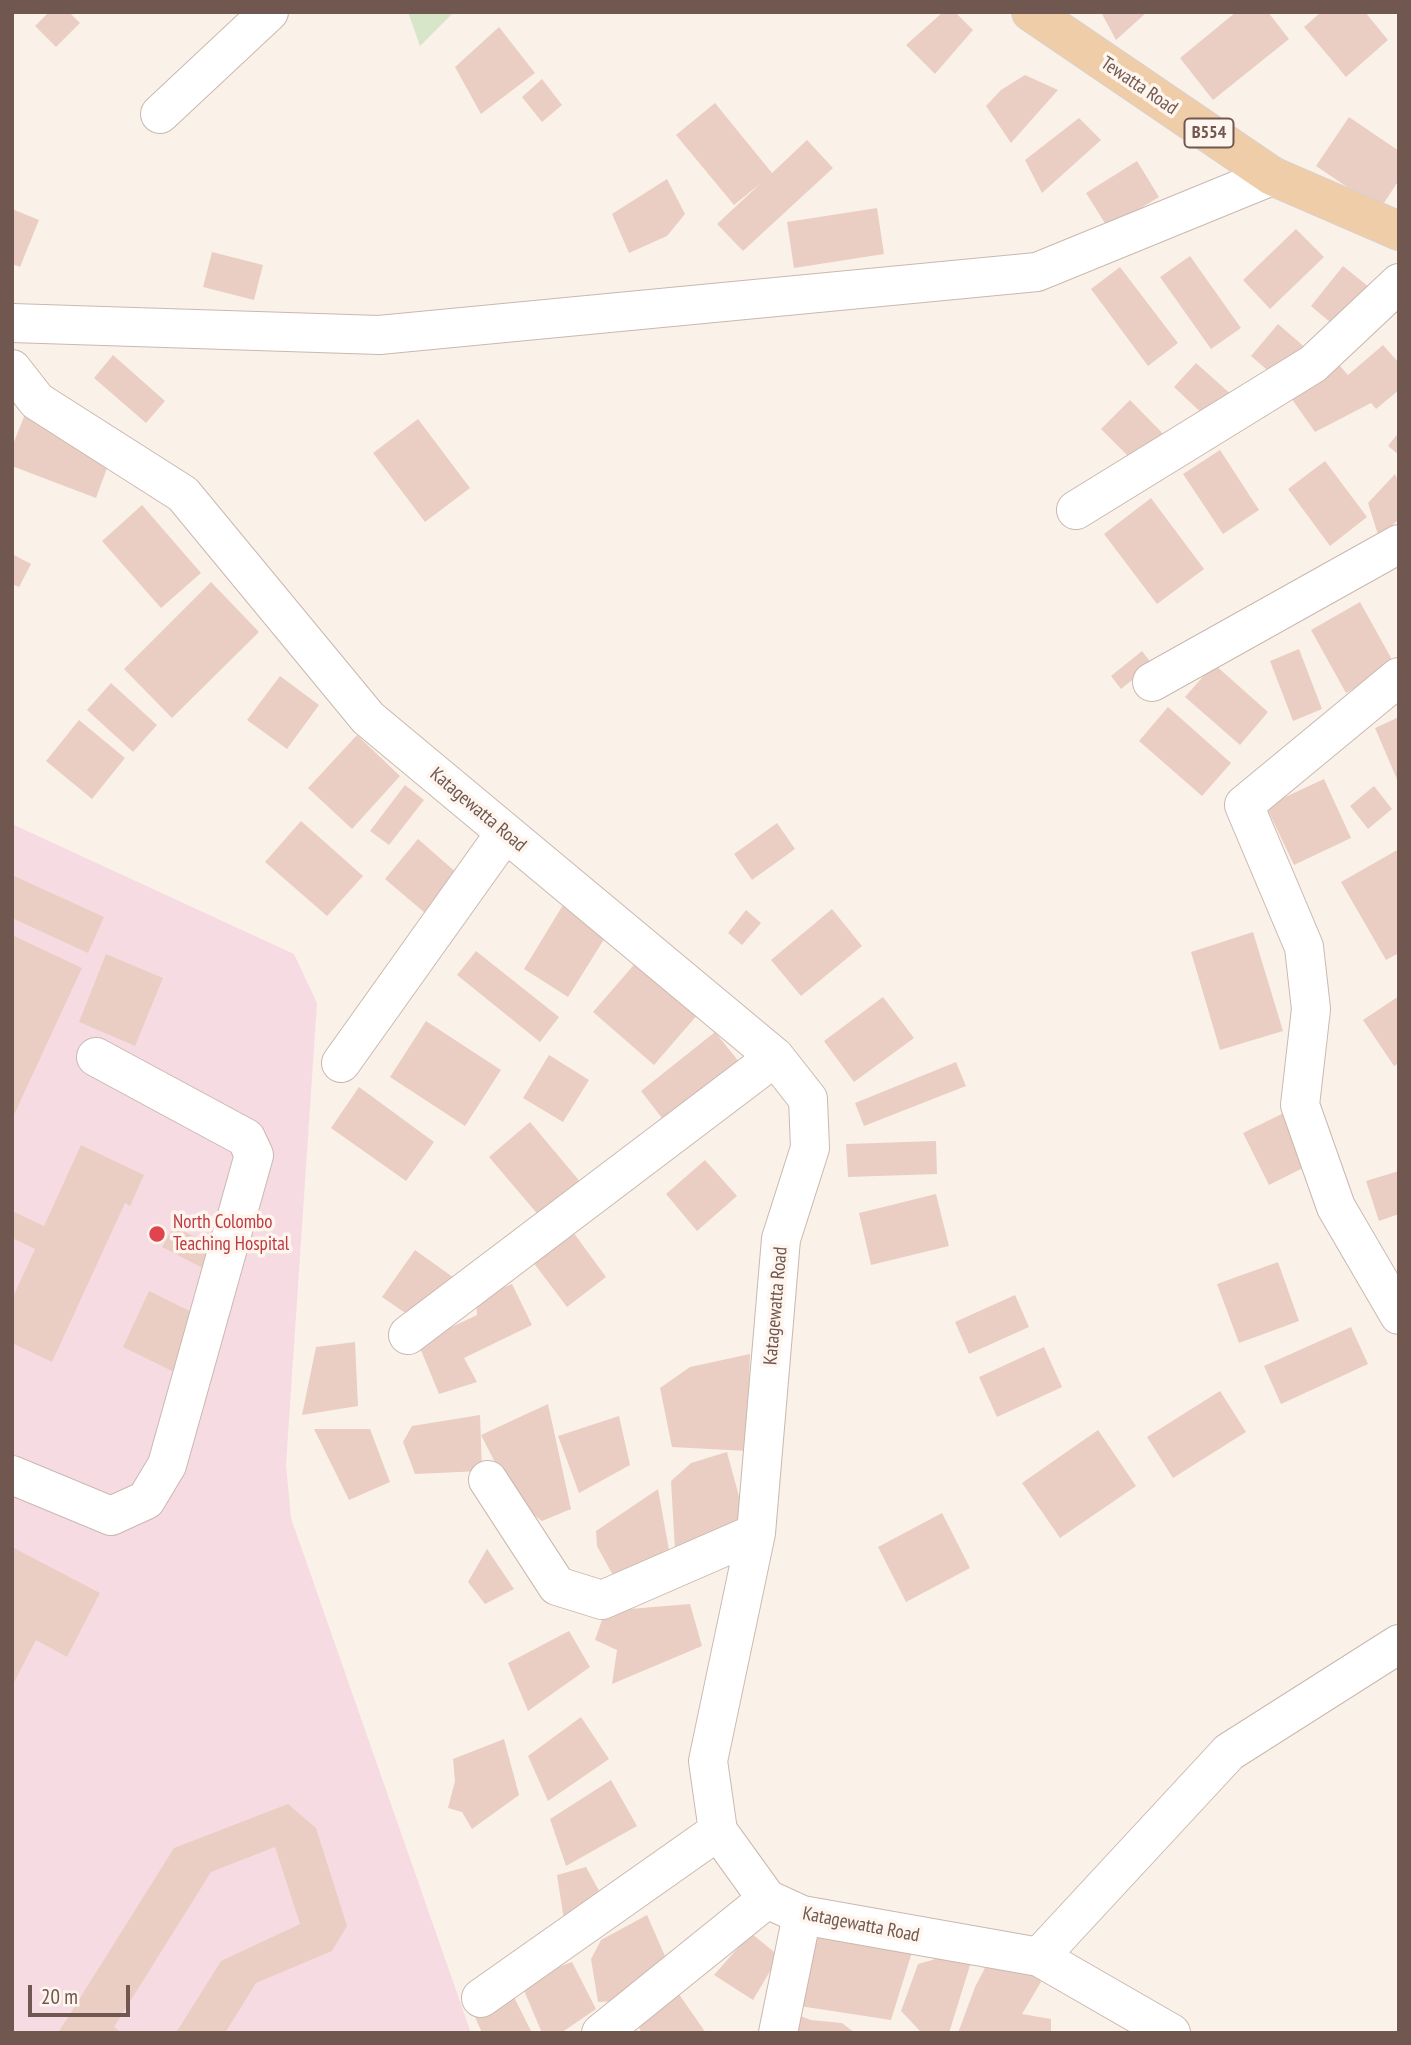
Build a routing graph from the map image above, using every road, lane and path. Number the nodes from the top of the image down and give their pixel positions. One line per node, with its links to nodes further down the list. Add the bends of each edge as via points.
1 (269, 12): 3 (street)
2 (1031, 12): 4 (main road, Tewatta Road / B554)
3 (160, 114)
4 (1272, 176): 5 (main road, Tewatta Road / B554); 7 (street, via 1037,272 379,335)
5 (1399, 231)
6 (1399, 283): 9 (street, via 1313,364)
7 (12, 323)
8 (12, 369): 13 (street, Katagewatta Road, via 37,401 183,494 368,718)
9 (1076, 510)
10 (1399, 544): 12 (street)
11 (1399, 677): 17 (street, via 1244,805 1304,947 1311,1009 1300,1105 1336,1207)
12 (1152, 682)
13 (505, 833): 15 (street, Katagewatta Road); 16 (street)
14 (96, 1057): 19 (street, via 246,1138 254,1155 167,1465 146,1500 111,1516)
15 (775, 1057): 18 (street); 21 (street, Katagewatta Road, via 808,1099 810,1148 781,1239)
16 (341, 1063)
17 (1399, 1315)
18 (408, 1335)
19 (12, 1475)
20 (488, 1480): 21 (street, via 557,1586 603,1600)
21 (756, 1534): 23 (street, Katagewatta Road, via 708,1761)
22 (1399, 1644): 26 (street, via 1229,1752)
23 (718, 1831): 24 (street, Katagewatta Road); 27 (street)
24 (766, 1899): 25 (street, Katagewatta Road); 28 (street)
25 (802, 1915): 26 (street, Katagewatta Road); 29 (street)
26 (1039, 1957): 30 (street, Katagewatta Road)
27 (481, 1998)
28 (601, 2033)
29 (778, 2033)
30 (1171, 2033)

